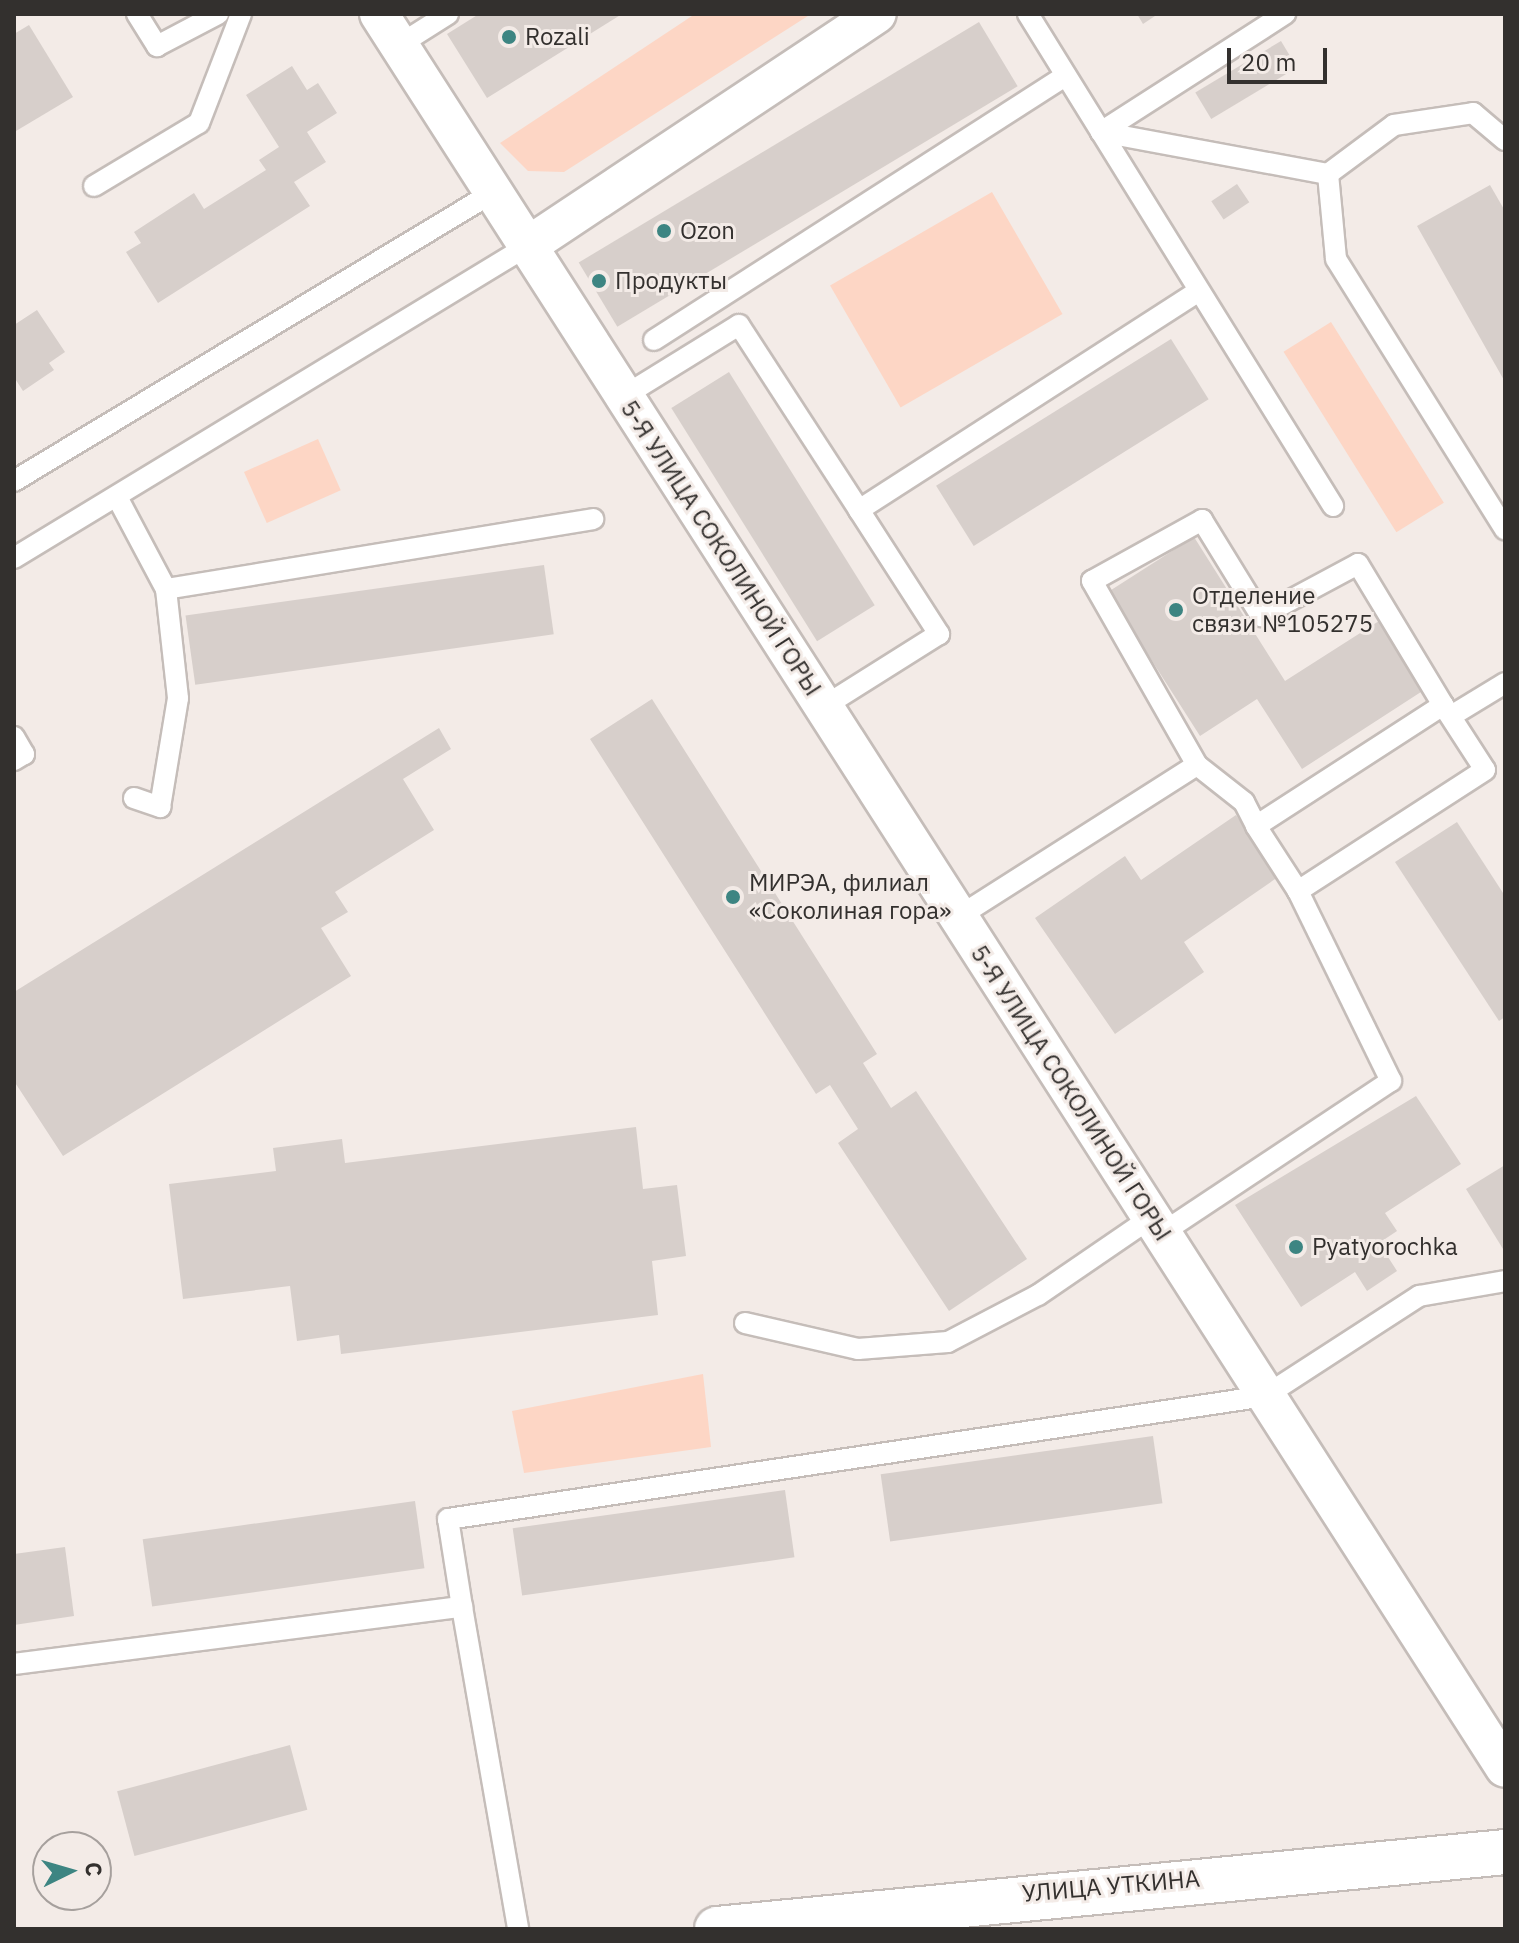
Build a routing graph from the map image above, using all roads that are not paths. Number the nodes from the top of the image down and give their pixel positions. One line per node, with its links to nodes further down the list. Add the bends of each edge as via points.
1 (137, 14): 2 (lane, via 157,46)
2 (218, 14)
3 (241, 14): 13 (lane, via 199,123)
4 (448, 14): 8 (lane)
5 (877, 14): 15 (street)
6 (1028, 14): 9 (lane)
7 (1285, 14): 10 (lane)
8 (389, 30): 14 (street, 5-Я УЛИЦА СОКОЛИНОЙ ГОРЫ)
9 (1066, 76): 10 (lane); 17 (lane)
10 (1101, 132): 12 (lane); 16 (lane)
11 (1505, 140): 12 (lane, via 1473,113 1394,125)
12 (1328, 174): 24 (lane, via 1336,259)
13 (94, 186)
14 (492, 193): 15 (street, 5-Я УЛИЦА СОКОЛИНОЙ ГОРЫ); 19 (lane)
15 (526, 247): 18 (street, 5-Я УЛИЦА СОКОЛИНОЙ ГОРЫ); 20 (lane)
16 (1199, 291): 21 (lane); 22 (lane)
17 (654, 340)
18 (624, 396): 22 (lane, via 739,325); 28 (street, 5-Я УЛИЦА СОКОЛИНОЙ ГОРЫ)
19 (14, 481)
20 (117, 497): 25 (lane); 26 (lane)
21 (1333, 506)
22 (859, 510): 28 (lane, via 939,634)
23 (593, 519): 26 (lane)
24 (1505, 529)
25 (14, 558)
26 (166, 589): 34 (lane, via 178,698 160,807)
27 (1505, 683): 29 (lane)
28 (823, 707): 37 (street, 5-Я УЛИЦА СОКОЛИНОЙ ГОРЫ)
29 (1447, 710): 32 (lane, via 1358,564 1261,616 1202,520 1092,581); 33 (lane); 35 (lane)
30 (14, 737): 31 (lane, via 24,754)
31 (14, 760)
32 (1197, 765): 35 (lane, via 1244,802); 37 (lane)
33 (1495, 770): 36 (lane)
34 (134, 798)
35 (1256, 826): 36 (lane)
36 (1298, 891): 38 (lane, via 1391,1081)
37 (958, 917): 38 (street, 5-Я УЛИЦА СОКОЛИНОЙ ГОРЫ)
38 (1157, 1225): 40 (lane, via 948,1342 858,1349); 41 (street, 5-Я УЛИЦА СОКОЛИНОЙ ГОРЫ)
39 (1505, 1281): 41 (lane, via 1419,1296)
40 (745, 1323)
41 (1265, 1396): 42 (lane, via 448,1519); 44 (street, 5-Я УЛИЦА СОКОЛИНОЙ ГОРЫ)
42 (462, 1607): 43 (lane); 46 (lane)
43 (14, 1664)
44 (1505, 1768)
45 (1505, 1852): 47 (street, УЛИЦА УТКИНА)
46 (518, 1929)
47 (717, 1929)

